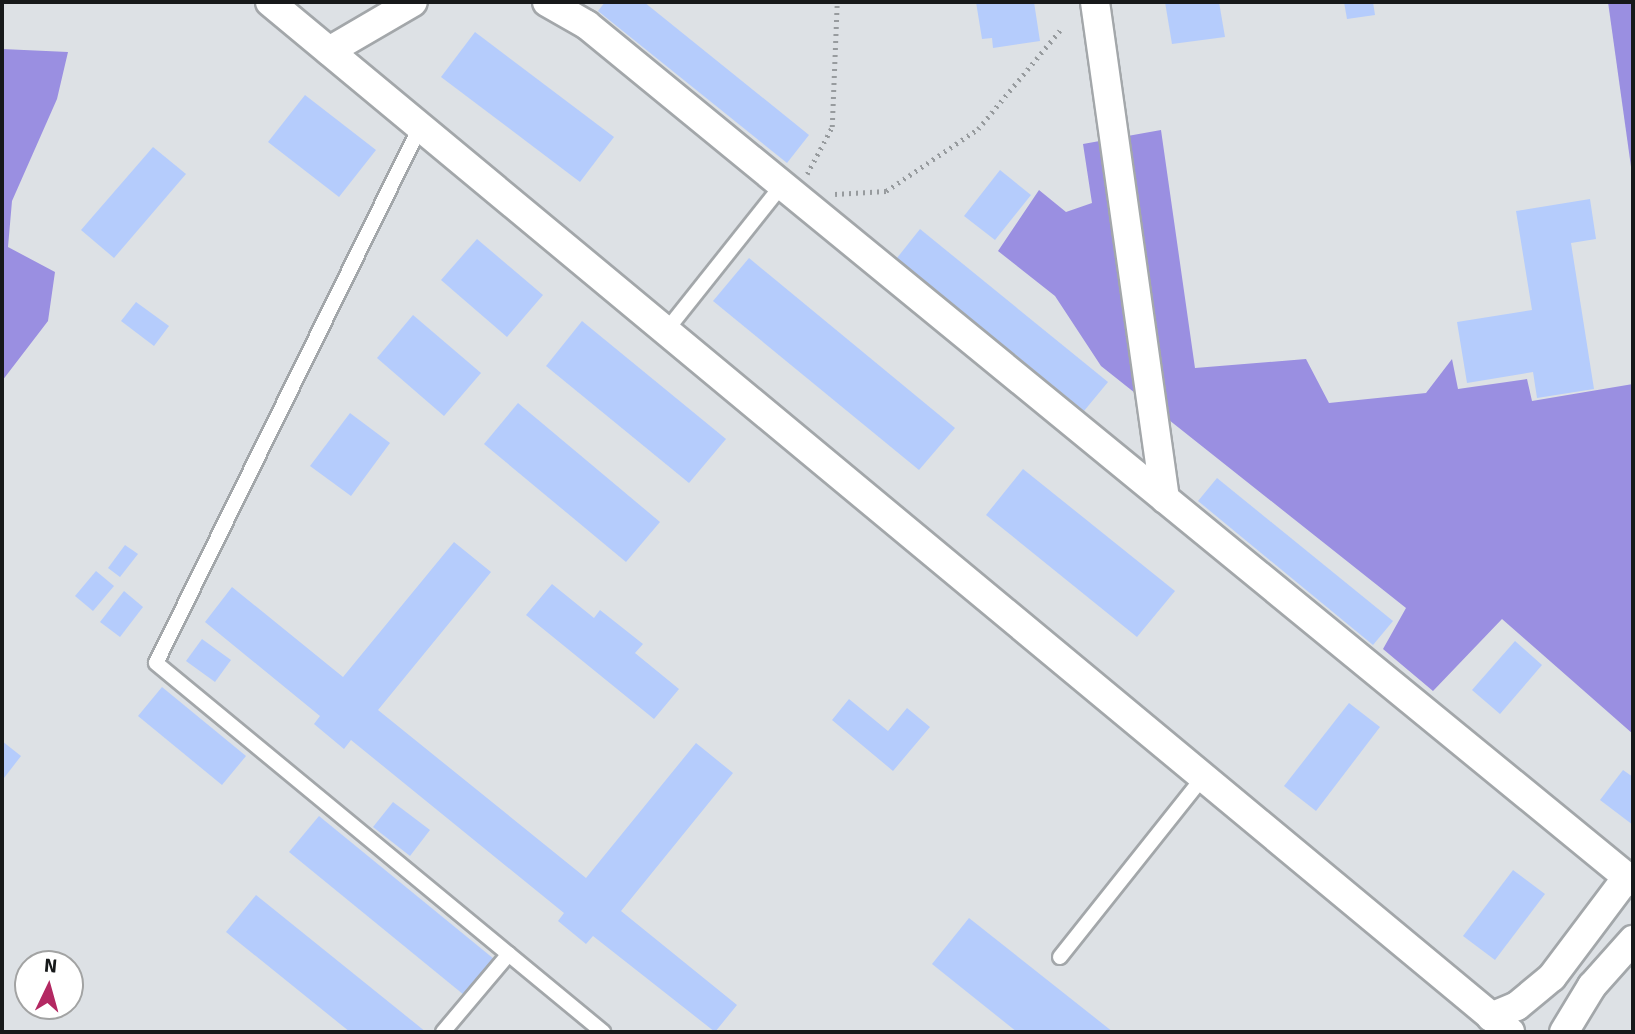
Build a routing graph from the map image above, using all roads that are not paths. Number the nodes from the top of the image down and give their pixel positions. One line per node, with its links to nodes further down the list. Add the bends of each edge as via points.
1 (270, 2): 5 (street)
2 (413, 2): 5 (street)
3 (547, 2): 7 (street, via 587,25)
4 (1095, 2): 9 (street)
5 (329, 51): 6 (street)
6 (420, 127): 8 (street); 13 (lane, via 156,663)
7 (789, 191): 8 (lane); 9 (street)
8 (666, 331): 10 (street)
9 (1165, 499): 11 (street)
10 (1203, 777): 14 (lane); 15 (street)
11 (1630, 880): 15 (street, via 1552,976)
12 (1633, 940): 18 (street, via 1592,986)
13 (509, 954): 16 (lane); 17 (lane)
14 (1060, 957)
15 (1501, 1024)
16 (443, 1032)
17 (603, 1032)
18 (1564, 1032)

